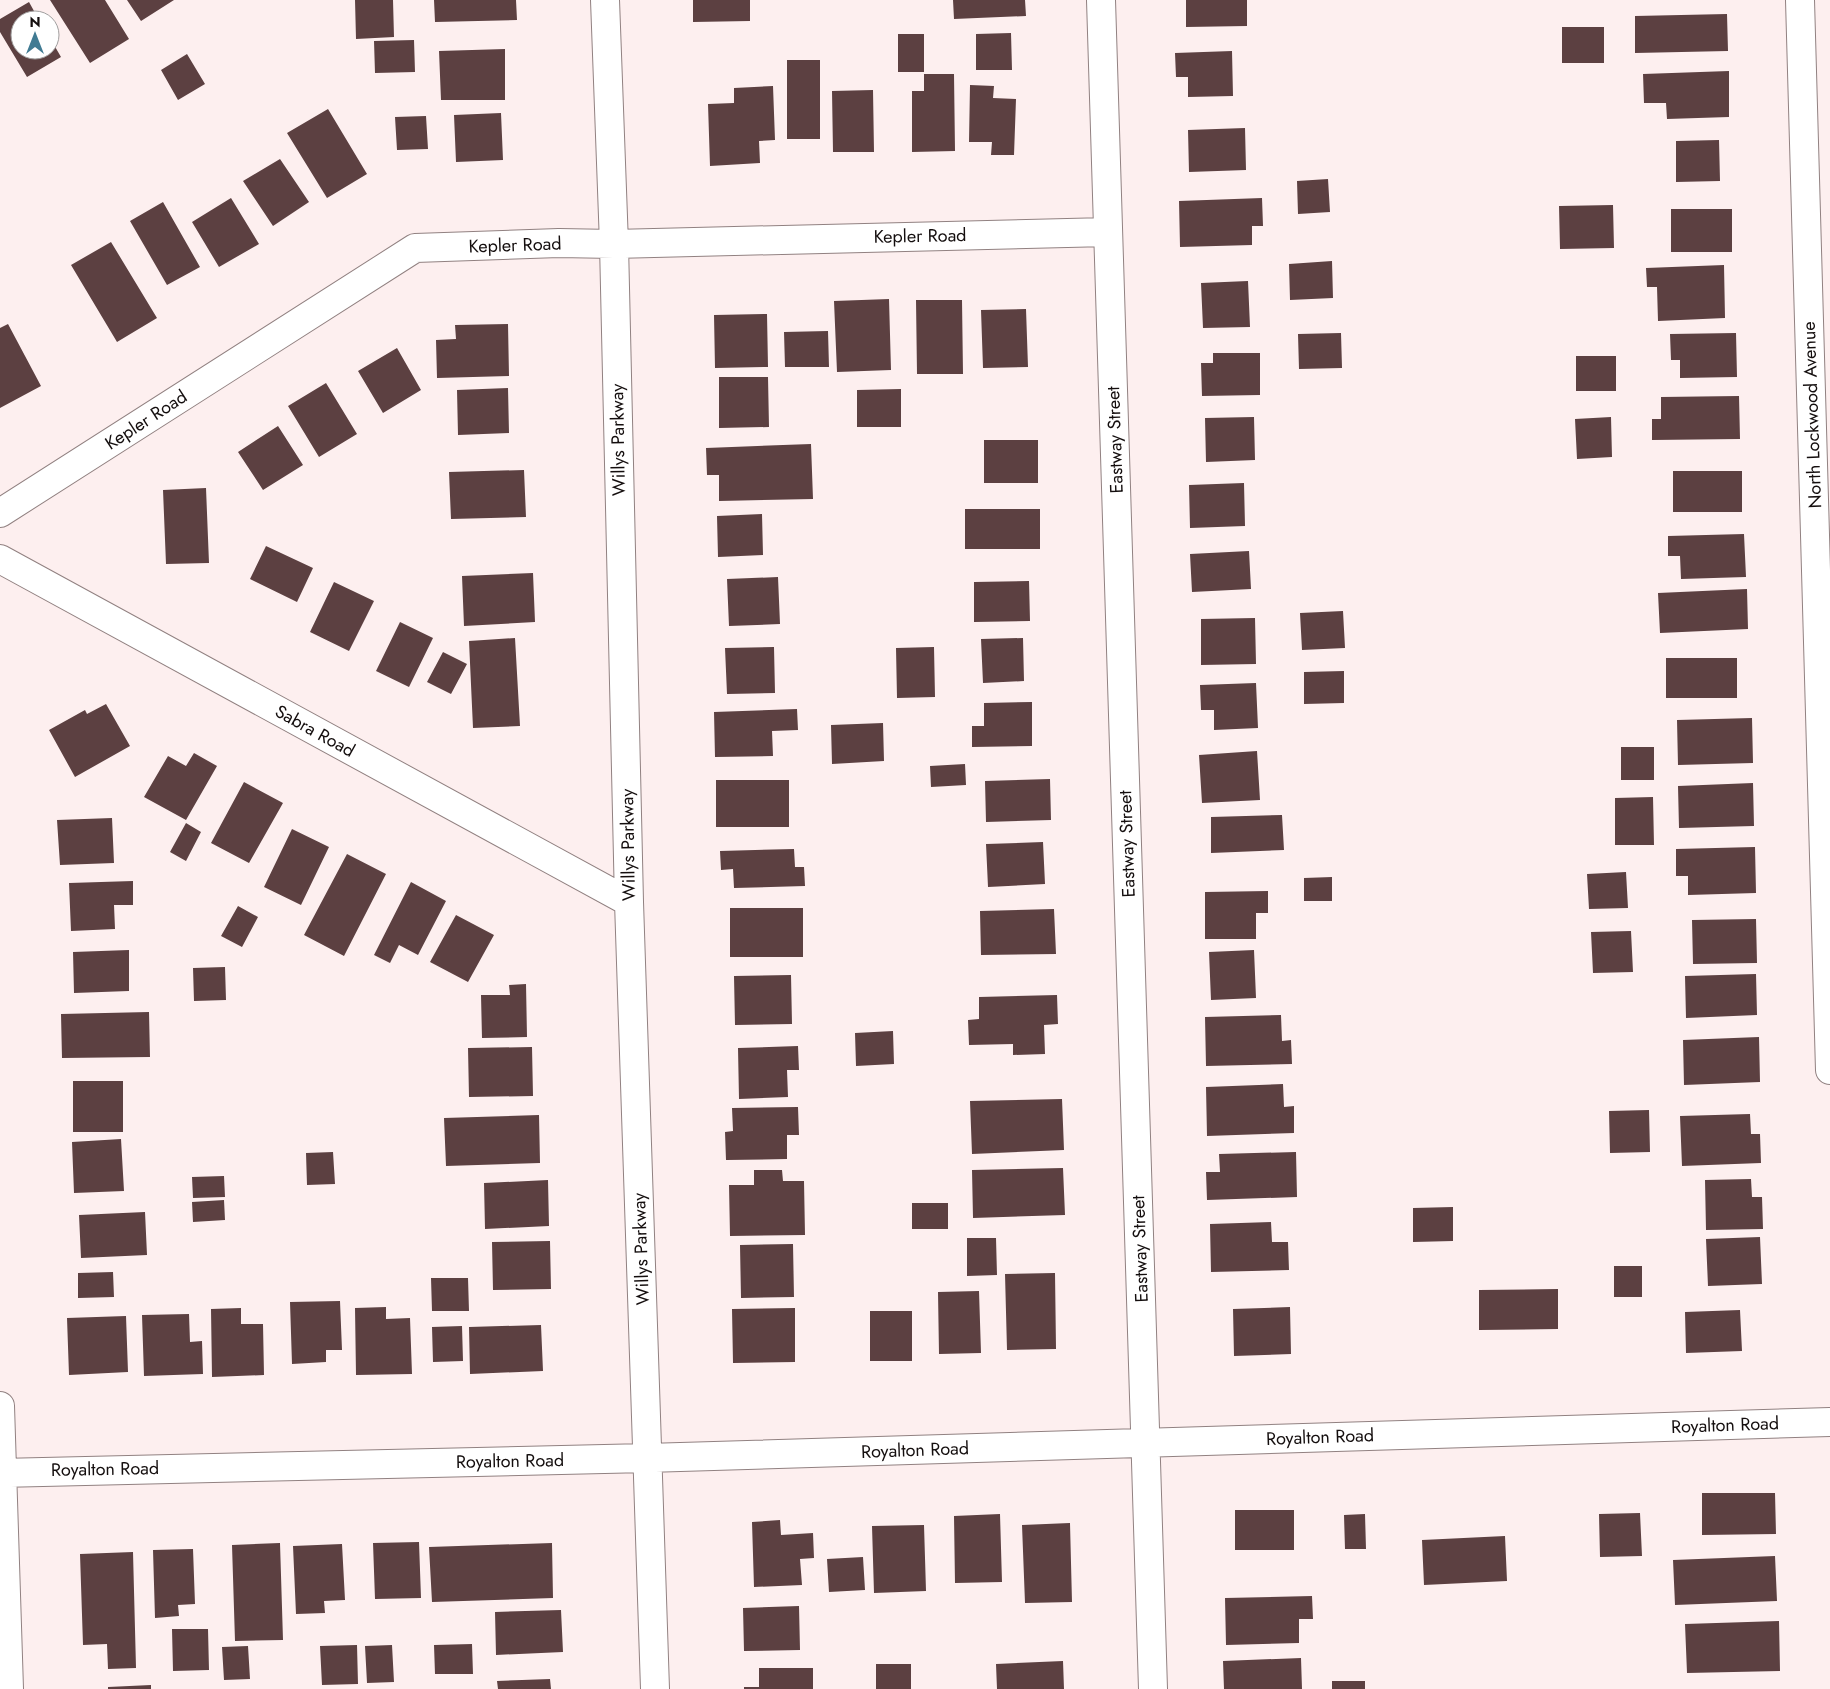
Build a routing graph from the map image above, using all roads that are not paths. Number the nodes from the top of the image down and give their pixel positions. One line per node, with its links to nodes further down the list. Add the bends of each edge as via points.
1 (605, 0): 5 (street, Willys Parkway)
2 (1101, 0): 4 (street, Eastway Street)
3 (1800, 0): 7 (street, North Lockwood Avenue)
4 (1108, 232): 5 (street, Kepler Road); 13 (street, Eastway Street)
5 (614, 244): 6 (street, Kepler Road, via 415,248); 9 (street, Willys Parkway)
6 (0, 513)
7 (1823, 525): 10 (street, North Lockwood Avenue)
8 (0, 559): 9 (street, Sabra Road)
9 (629, 902): 14 (street, Willys Parkway)
10 (1830, 1070)
11 (0, 1406): 15 (street)
12 (1830, 1422): 13 (street, Royalton Road)
13 (1146, 1443): 14 (street, Royalton Road); 18 (street, Eastway Street)
14 (648, 1458): 15 (street, Royalton Road); 17 (street, Willys Parkway)
15 (1, 1473): 16 (street)
16 (9, 1689)
17 (655, 1689)
18 (1153, 1689)

